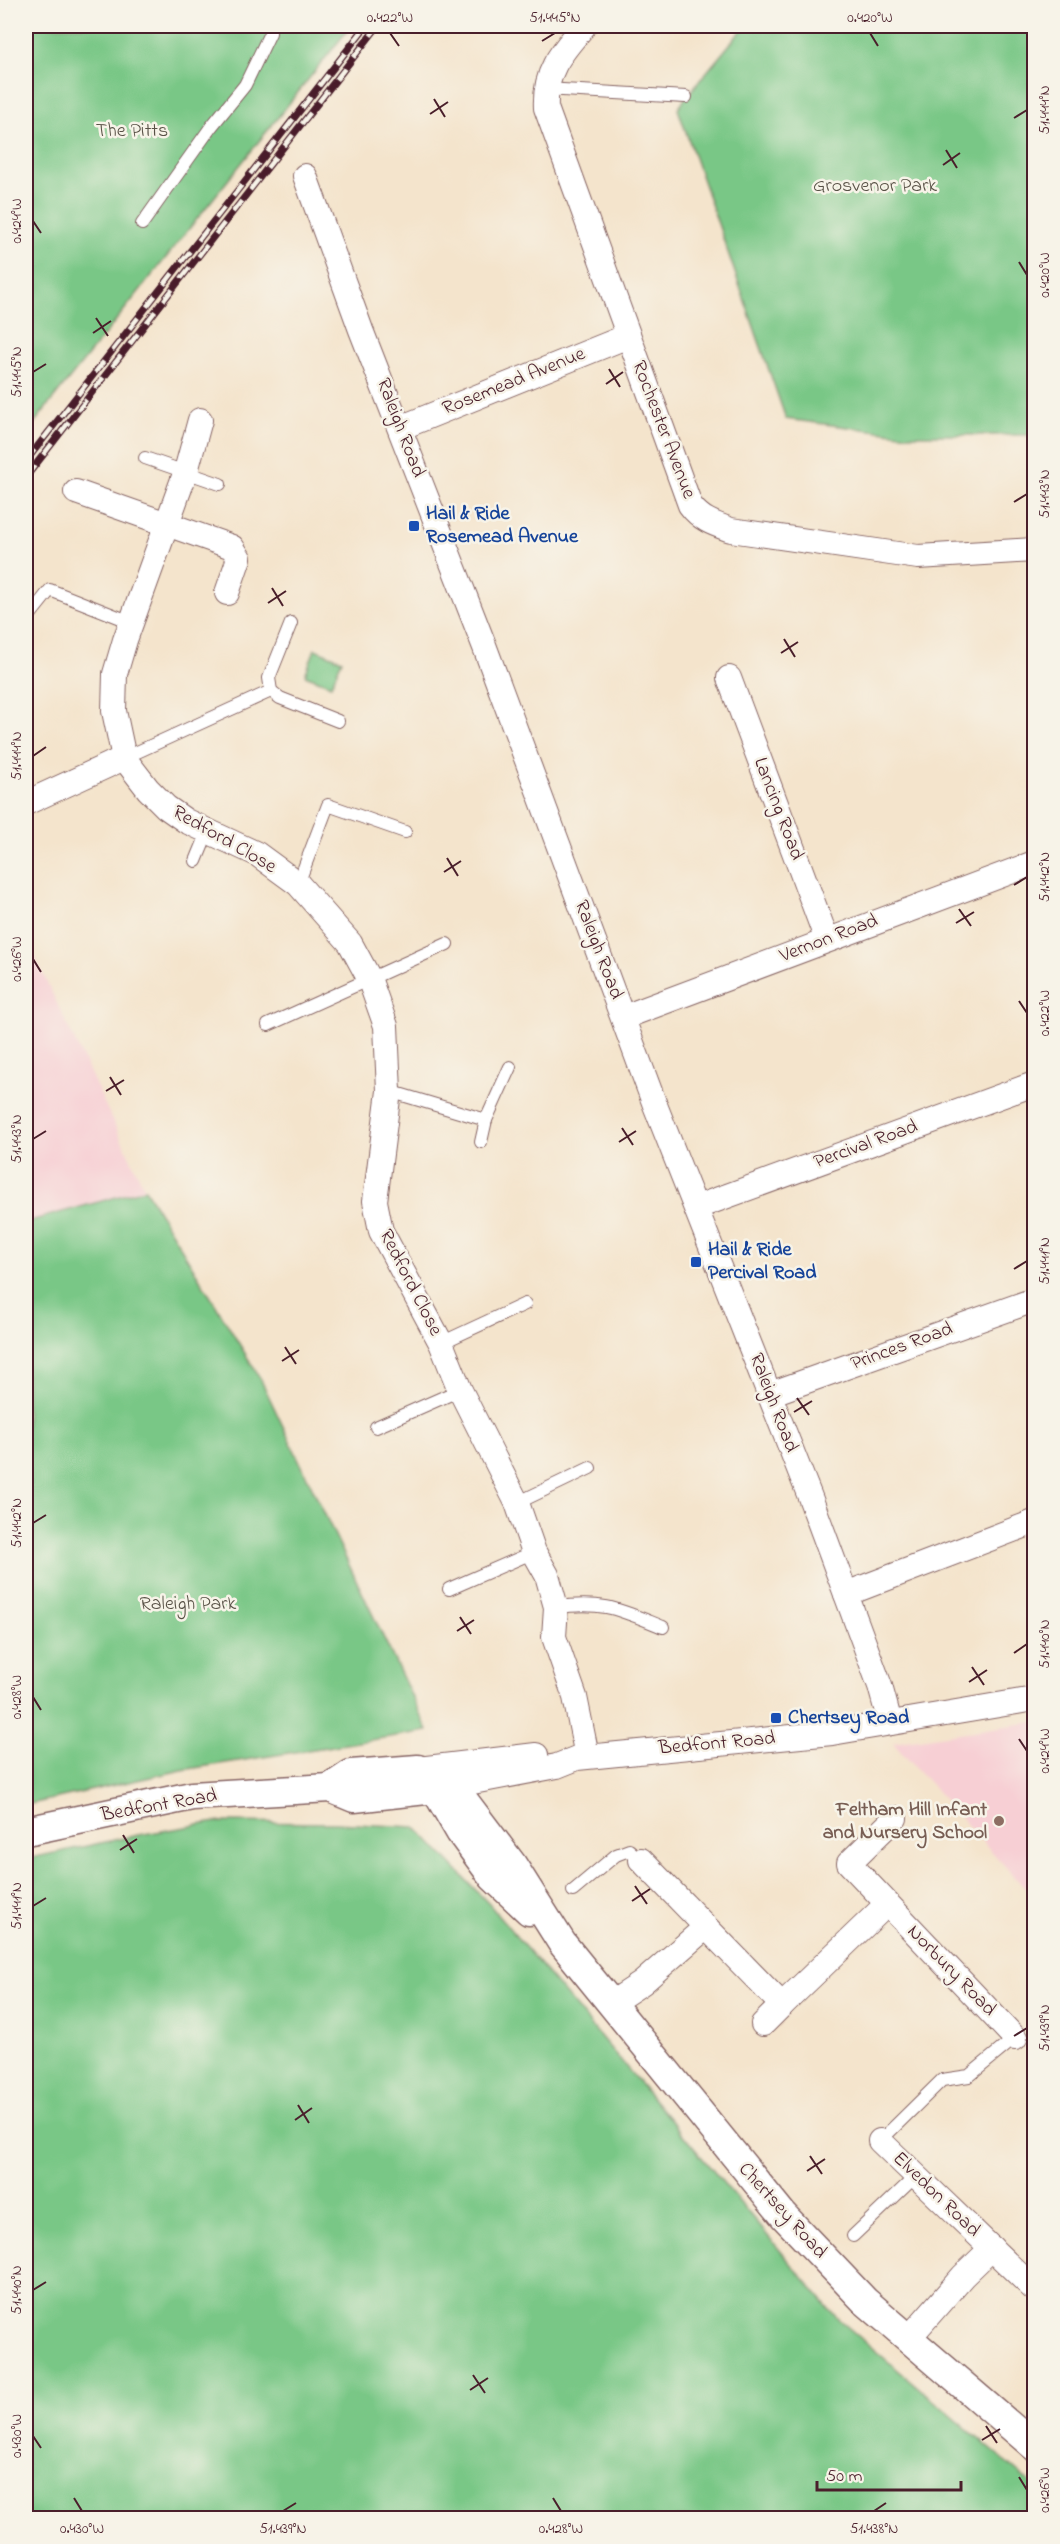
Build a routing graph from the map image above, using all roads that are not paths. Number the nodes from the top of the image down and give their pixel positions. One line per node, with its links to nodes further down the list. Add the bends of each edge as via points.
1 (270, 26): 6 (lane, via 245,85)
2 (584, 26): 3 (street, via 557,59)
3 (545, 89): 4 (lane); 7 (street, Rochester Avenue, via 546,108)
4 (686, 97)
5 (305, 176): 9 (street, Raleigh Road)
6 (142, 224)
7 (628, 336): 9 (street, Rosemead Avenue); 15 (street, Rochester Avenue, via 690,504 705,520 731,530 918,557)
8 (200, 420): 11 (street, Redford Close)
9 (400, 428): 33 (street, Raleigh Road)
10 (145, 458): 11 (lane)
11 (186, 471): 12 (lane); 14 (street, Redford Close)
12 (220, 484)
13 (76, 492): 14 (street)
14 (168, 524): 16 (street, via 232,547 239,558); 18 (street, Redford Close)
15 (1035, 550)
16 (226, 593)
17 (26, 620): 18 (lane, via 50,591)
18 (131, 622): 23 (street, Redford Close, via 115,674 114,711)
19 (291, 623): 21 (lane, via 269,678)
20 (729, 678): 30 (street, Lancing Road)
21 (271, 691): 22 (lane, via 280,699); 23 (lane)
22 (338, 721)
23 (124, 758): 24 (street); 25 (street, Redford Close, via 166,807)
24 (26, 803)
25 (208, 832): 27 (lane); 29 (street, Redford Close, via 256,854)
26 (405, 832): 29 (lane, via 328,805)
27 (196, 861)
28 (1035, 863): 30 (street, Vernon Road)
29 (298, 884): 32 (street, Redford Close, via 350,943)
30 (828, 940): 33 (street, Vernon Road)
31 (447, 944): 32 (lane)
32 (369, 978): 34 (lane); 37 (street, Redford Close, via 386,1026)
33 (624, 1017): 40 (street, Raleigh Road)
34 (268, 1025)
35 (510, 1067): 38 (lane)
36 (1035, 1084): 40 (street, Percival Road)
37 (389, 1091): 38 (lane); 43 (street, Redford Close, via 387,1117 368,1198 381,1231)
38 (486, 1120): 39 (lane)
39 (481, 1142)
40 (697, 1207): 45 (street, Raleigh Road)
41 (1035, 1300): 45 (street, Princes Road)
42 (525, 1304): 43 (lane)
43 (441, 1343): 44 (street, Redford Close)
44 (460, 1390): 46 (lane); 48 (street, Redford Close)
45 (770, 1394): 52 (street, Raleigh Road)
46 (376, 1427)
47 (590, 1468): 48 (lane)
48 (517, 1503): 50 (street, Redford Close)
49 (1035, 1522): 52 (street)
50 (534, 1552): 51 (lane); 53 (street, Redford Close, via 547,1575)
51 (449, 1589)
52 (846, 1594): 56 (street, Raleigh Road)
53 (556, 1607): 54 (lane, via 587,1603 611,1606); 57 (street, Redford Close, via 554,1637 575,1697)
54 (663, 1628)
55 (1035, 1698): 56 (street, Bedfont Road)
56 (890, 1723): 57 (street, Bedfont Road)
57 (582, 1757): 58 (street, Bedfont Road, via 557,1766)
58 (440, 1777): 60 (street, Bedfont Road, via 354,1798 330,1788 192,1796); 65 (street, Chertsey Road, via 460,1832 493,1877 562,1943)
59 (895, 1818): 63 (street, Norbury Road, via 849,1863)
60 (26, 1831)
61 (641, 1860): 62 (lane, via 629,1850 616,1855); 64 (street)
62 (573, 1892)
63 (887, 1904): 66 (street); 68 (street, Norbury Road)
64 (706, 1927): 65 (street, via 642,1983); 66 (street)
65 (610, 2004): 74 (street, Chertsey Road, via 784,2216 865,2301)
66 (782, 2005): 67 (street)
67 (763, 2024)
68 (1015, 2038): 69 (lane, via 969,2076 942,2080)
69 (880, 2141): 70 (street, Elvedon Road)
70 (916, 2176): 71 (lane); 72 (street, Elvedon Road)
71 (853, 2236)
72 (992, 2248): 73 (street, Elvedon Road); 74 (street, Elvedon Road)
73 (1035, 2289)
74 (908, 2339): 75 (street, Chertsey Road)
75 (1035, 2446)

